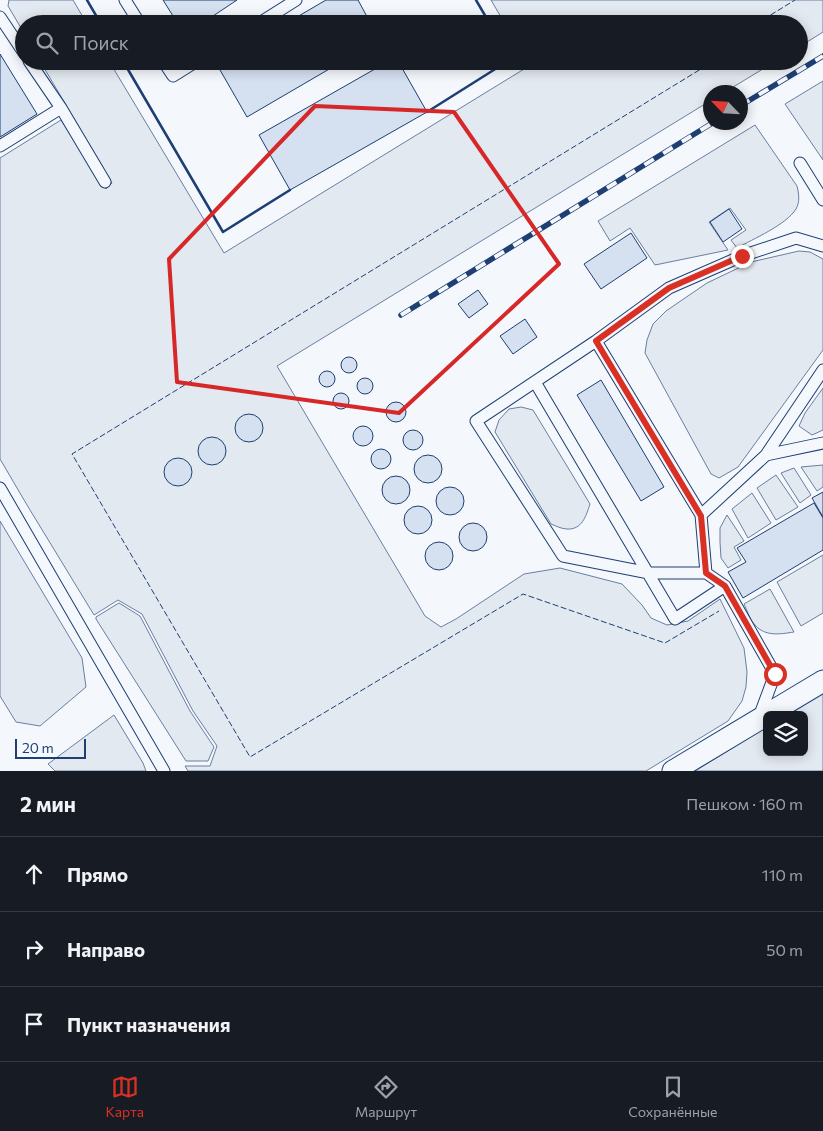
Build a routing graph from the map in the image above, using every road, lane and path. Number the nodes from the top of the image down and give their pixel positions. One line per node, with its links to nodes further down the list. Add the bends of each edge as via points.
1 (124, 0): 3 (lane)
2 (296, 0): 4 (lane)
3 (134, 15)
4 (272, 15)
5 (0, 17): 6 (lane)
6 (15, 40)
7 (36, 70): 10 (lane)
8 (169, 70): 9 (lane, via 173,76)
9 (183, 70)
10 (61, 108): 11 (lane); 13 (lane)
11 (0, 146)
12 (800, 163): 14 (lane)
13 (105, 182)
14 (823, 200)
15 (823, 246): 16 (lane, via 796,238 742,256 669,288)
16 (596, 341): 18 (lane); 22 (lane)
17 (823, 370): 20 (lane)
18 (535, 382): 23 (lane); 23 (lane, via 476,420 563,556)
19 (823, 444): 20 (lane)
20 (766, 455): 22 (lane)
21 (0, 488): 28 (lane)
22 (701, 516): 24 (lane)
23 (649, 573): 24 (lane); 25 (lane, via 675,619)
24 (706, 573): 25 (lane)
25 (725, 586): 27 (lane, via 775,674)
26 (823, 681): 27 (street)
27 (759, 719): 29 (street)
28 (164, 771)
29 (673, 771)

